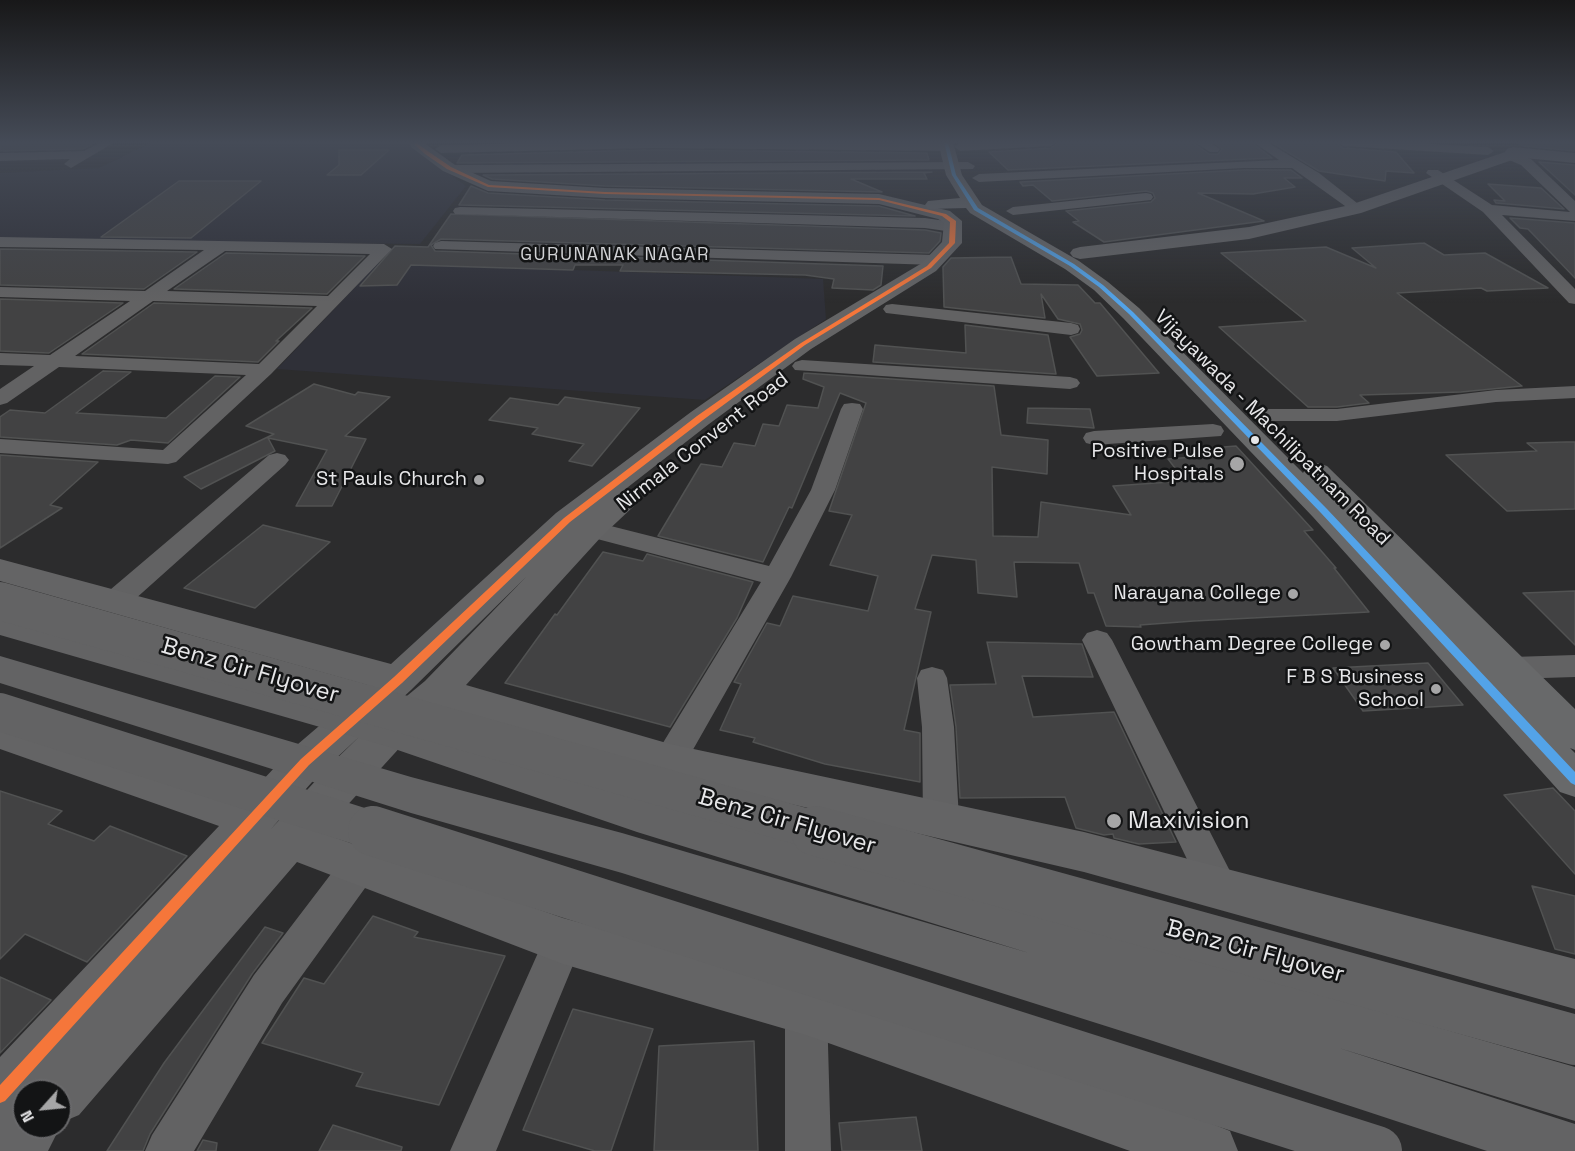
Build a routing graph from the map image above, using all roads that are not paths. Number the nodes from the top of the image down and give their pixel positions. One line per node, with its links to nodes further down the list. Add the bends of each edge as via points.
1 (777, 196): 14 (street, via 869,198 940,213)
2 (896, 196): 14 (street)
3 (969, 196): 14 (highway, Vijayawada - Machilipatnam Road)
4 (969, 196): 14 (street)
5 (972, 196): 14 (highway)
6 (1042, 196): 14 (street)
7 (1340, 196): 13 (street)
8 (1373, 196): 13 (street)
9 (1387, 196): 23 (street, via 1355,209 1249,233)
10 (1468, 196): 16 (street)
11 (1560, 196): 15 (street)
12 (1146, 197): 14 (street)
13 (1350, 203): 23 (street, via 1241,228)
14 (976, 206): 18 (street, via 925,223); 23 (highway, Vijayawada - Machilipatnam Road); 25 (street, Nirmala Convent Road); 30 (street, Nirmala Convent Road, via 972,231 956,260); 32 (highway, Vijayawada - Machilipatnam Road, via 1101,286)
15 (1575, 209)
16 (1488, 210): 19 (street); 28 (street)
17 (460, 211): 18 (street)
18 (630, 217): 24 (street)
19 (1575, 217)
20 (0, 242): 22 (street)
21 (441, 246): 24 (street)
22 (220, 247): 27 (street); 29 (street, via 384,249)
23 (1074, 249): 32 (highway, Vijayawada - Machilipatnam Road, via 1154,309)
24 (612, 250): 25 (street)
25 (936, 260): 57 (street, Nirmala Convent Road, via 803,344 700,417 567,520)
26 (0, 292): 27 (street)
27 (144, 297): 29 (street); 34 (street)
28 (1575, 299)
29 (331, 301): 36 (street)
30 (892, 309): 31 (street); 35 (street, Nirmala Convent Road)
31 (1071, 329)
32 (1182, 351): 41 (highway, Vijayawada - Machilipatnam Road); 64 (highway, Vijayawada - Machilipatnam Road, via 1324,511)
33 (0, 359): 34 (street)
34 (56, 360): 36 (street); 39 (street)
35 (802, 366): 37 (street); 46 (street, Nirmala Convent Road, via 702,439)
36 (264, 370): 44 (street, via 168,457)
37 (1070, 383)
38 (1575, 392): 41 (street, via 1496,396 1337,415)
39 (0, 399)
40 (852, 408): 48 (street, via 823,490)
41 (1262, 415): 54 (highway, Vijayawada - Machilipatnam Road)
42 (1213, 431): 43 (street)
43 (1094, 438)
44 (0, 446)
45 (277, 460): 50 (street)
46 (591, 529): 48 (street); 57 (street, Nirmala Convent Road)
47 (0, 570): 50 (street)
48 (777, 577): 62 (street)
49 (0, 601): 72 (main road, Benz Cir Flyover, bridge)
50 (114, 602): 57 (street)
51 (0, 622): 59 (main road)
52 (1097, 640): 68 (street)
53 (1575, 666): 54 (street)
54 (1512, 668): 61 (highway, Vijayawada - Machilipatnam Road)
55 (0, 669): 63 (main road)
56 (932, 678): 65 (street)
57 (418, 685): 59 (street); 62 (street)
58 (0, 712): 82 (main road, bridge)
59 (370, 726): 63 (street); 74 (main road, via 637,814)
60 (0, 733): 66 (street)
61 (1575, 734)
62 (670, 760): 65 (street)
63 (326, 769): 66 (street); 83 (main road, via 622,853 1138,1011)
64 (1575, 780)
65 (941, 820): 68 (street, via 1084,852)
66 (272, 830): 67 (street); 73 (street); 75 (street)
67 (360, 865): 69 (street); 78 (street, via 268,989)
68 (1220, 889): 70 (street)
69 (563, 941): 71 (street); 79 (street)
70 (1575, 984)
71 (806, 1010): 80 (street); 81 (street)
72 (1575, 1040)
73 (72, 1081)
74 (1575, 1094)
75 (0, 1096)
76 (22, 1139): 77 (street)
77 (11, 1151)
78 (168, 1151)
79 (473, 1151)
80 (808, 1151)
81 (1210, 1151)
82 (1377, 1151)
83 (1573, 1151)

